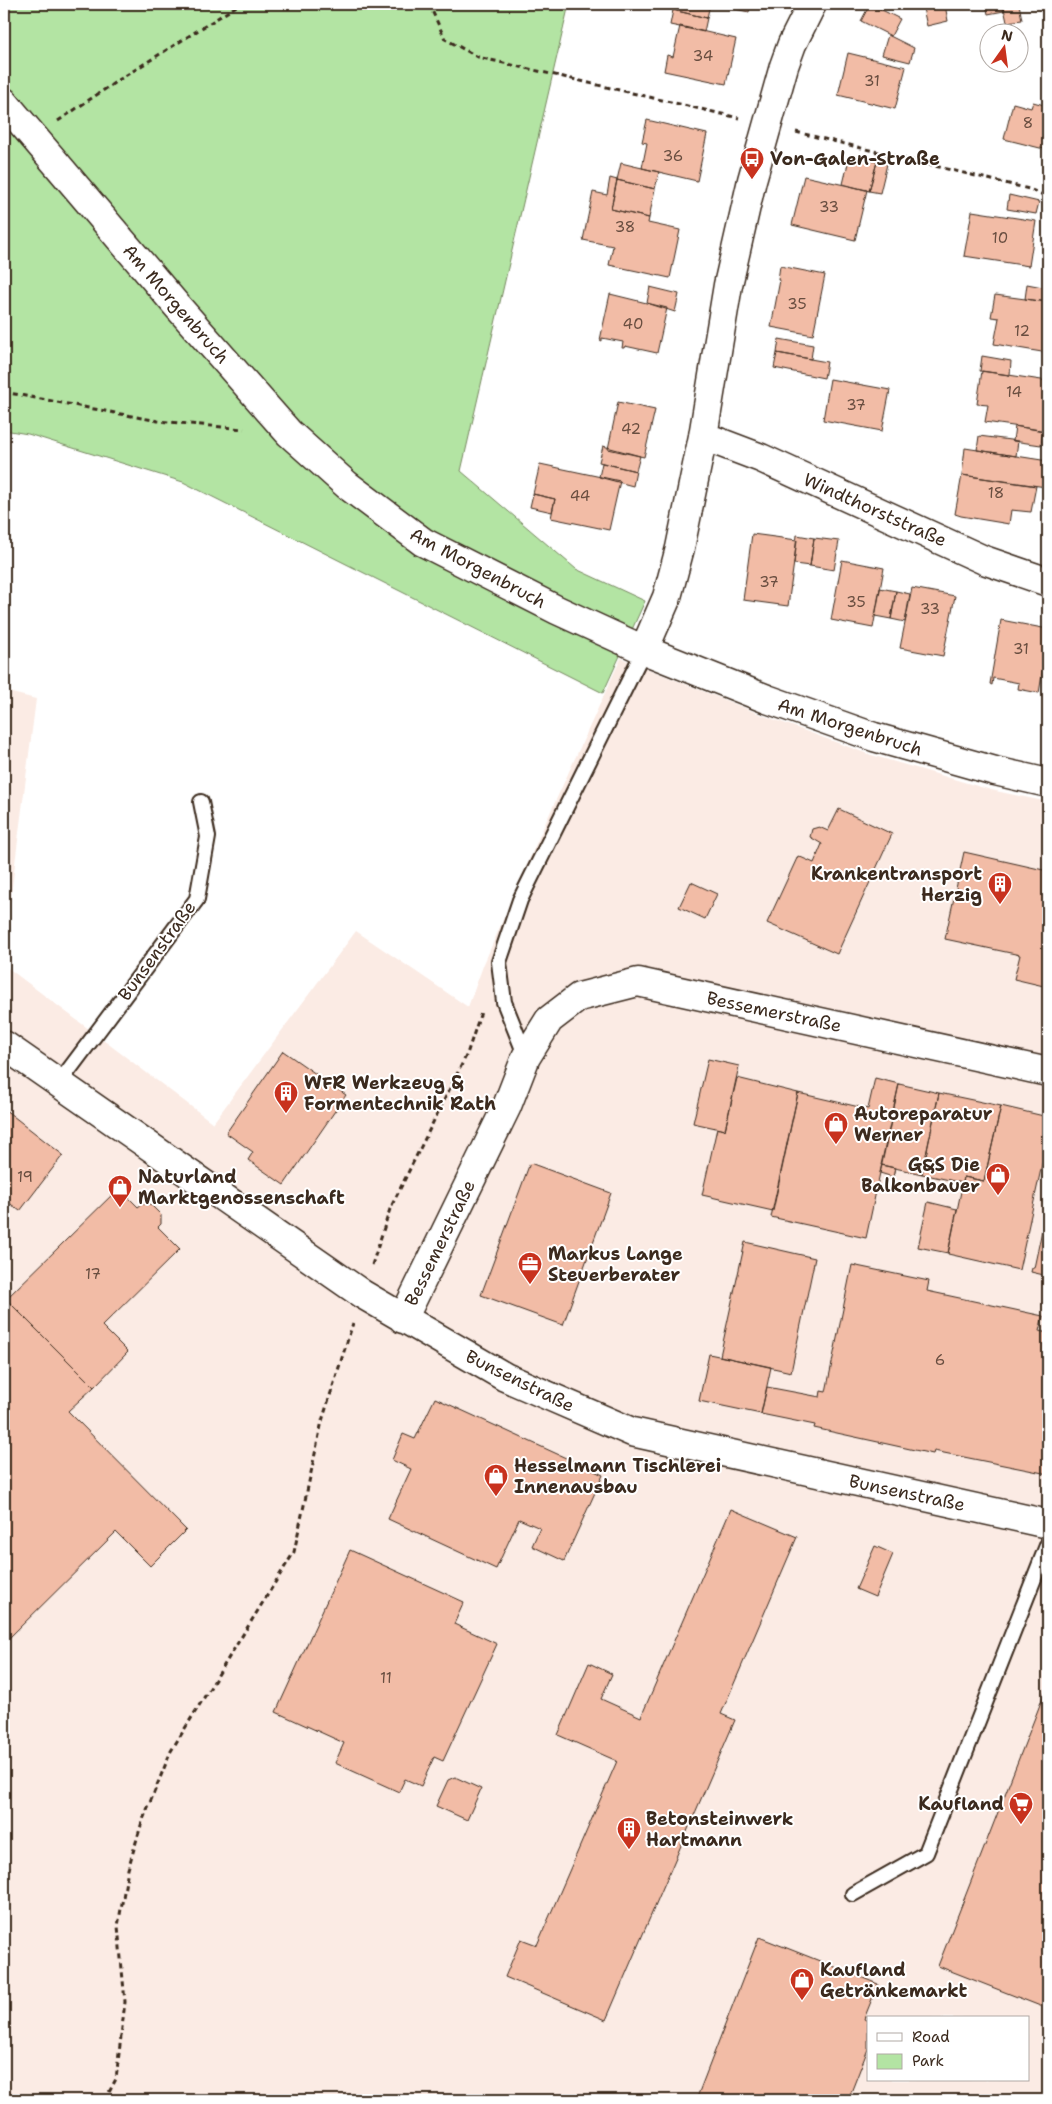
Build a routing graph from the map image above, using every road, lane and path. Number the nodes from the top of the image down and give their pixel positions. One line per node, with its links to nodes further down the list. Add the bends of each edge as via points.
1 (240, 4): 6 (path)
2 (429, 4): 5 (path, via 445,39 478,57)
3 (812, 4): 5 (street, via 792,44)
4 (4, 102): 6 (street, Am Morgenbruch)
5 (767, 124): 7 (path, via 1029,189); 10 (street, via 728,285)
6 (34, 136): 9 (street, Am Morgenbruch)
7 (1048, 197)
8 (4, 392): 9 (path, via 158,421)
9 (289, 433): 12 (street, Am Morgenbruch, via 347,485 423,542)
10 (703, 436): 11 (street, Windthorststraße, via 761,458 984,560); 12 (street, via 669,589)
11 (1048, 582)
12 (644, 650): 13 (street, Am Morgenbruch, via 874,737); 17 (lane, via 524,891 499,962 504,1002)
13 (1048, 783)
14 (201, 802): 19 (lane, Bunsenstraße, via 208,837 197,899)
15 (483, 1008): 20 (path, via 467,1054 390,1209)
16 (4, 1045): 19 (street, Bunsenstraße)
17 (526, 1057): 18 (street, Bessemerstraße, via 549,1020 579,997 638,982); 21 (street, Bessemerstraße, via 507,1106)
18 (1048, 1072)
19 (59, 1083): 20 (street, Bunsenstraße)
20 (362, 1294): 21 (street, Bunsenstraße); 25 (path, via 322,1421 294,1552 172,1751 142,1822 128,1869 118,1926 125,2002 116,2079)
21 (403, 1319): 22 (street, Bunsenstraße, via 505,1378 632,1432)
22 (1048, 1524)
23 (1048, 1543): 24 (lane, via 926,1854)
24 (853, 1894)
25 (105, 2100)

